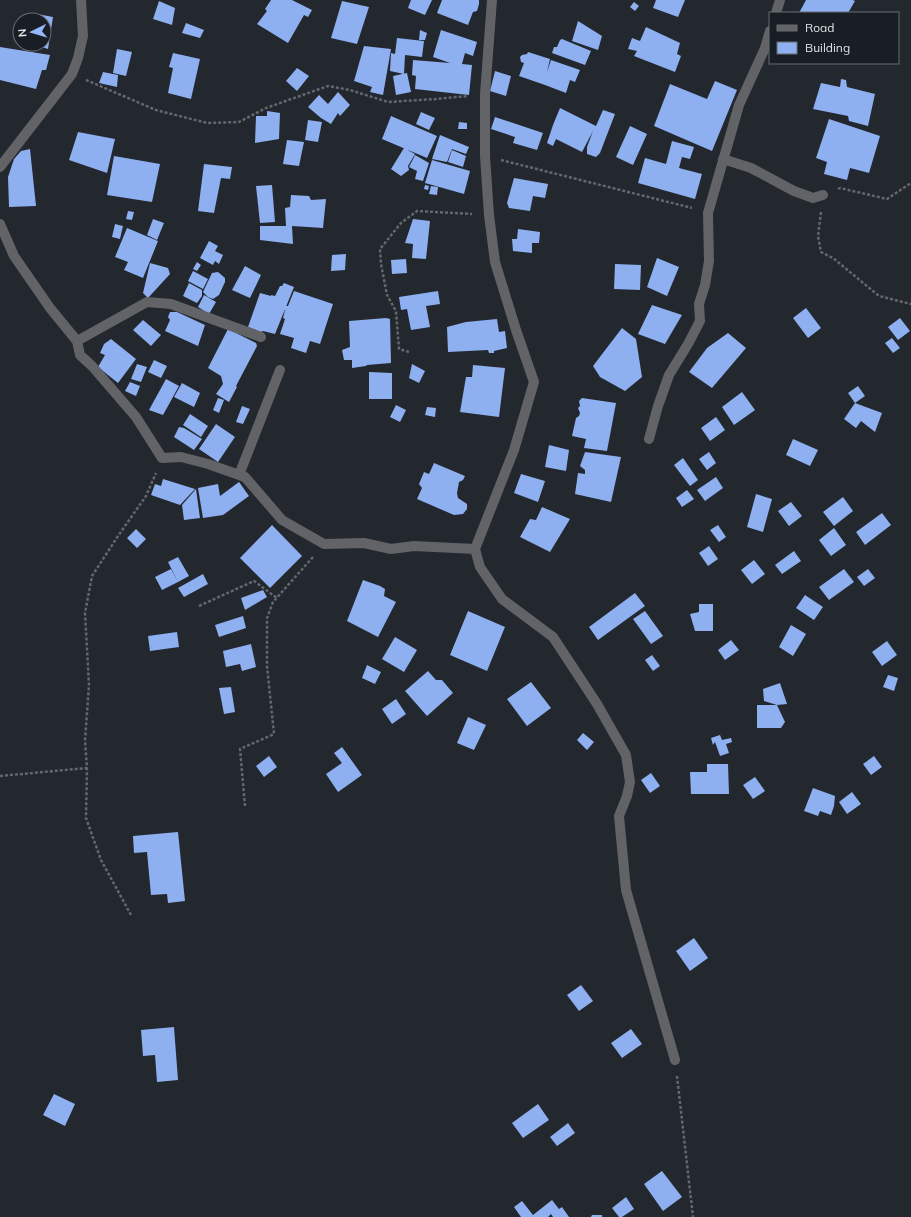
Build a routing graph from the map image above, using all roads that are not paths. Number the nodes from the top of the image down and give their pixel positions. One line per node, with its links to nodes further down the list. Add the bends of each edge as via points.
1 (81, 0): 7 (street, via 83,36 72,74)
2 (492, 0): 15 (street, via 484,94 489,215 496,262 534,382 514,450)
3 (780, 0): 4 (street)
4 (776, 12)
5 (769, 35): 6 (street, via 739,105)
6 (723, 159): 8 (street, via 751,168 813,198); 13 (street, via 708,212 709,261 699,304 700,322 669,375)
7 (0, 167)
8 (822, 195)
9 (0, 224): 11 (street, via 14,256 50,308)
10 (261, 337): 11 (street, via 171,304 147,302)
11 (77, 341): 14 (street, via 80,355 136,418 162,458 181,457)
12 (280, 370): 14 (street)
13 (649, 439)
14 (239, 475): 15 (street, via 245,477 282,520 324,544 364,542 391,549 414,546)
15 (475, 549): 16 (street, via 480,566 502,599 553,637 597,704 626,755 630,782 619,816 626,890)
16 (675, 1060)

